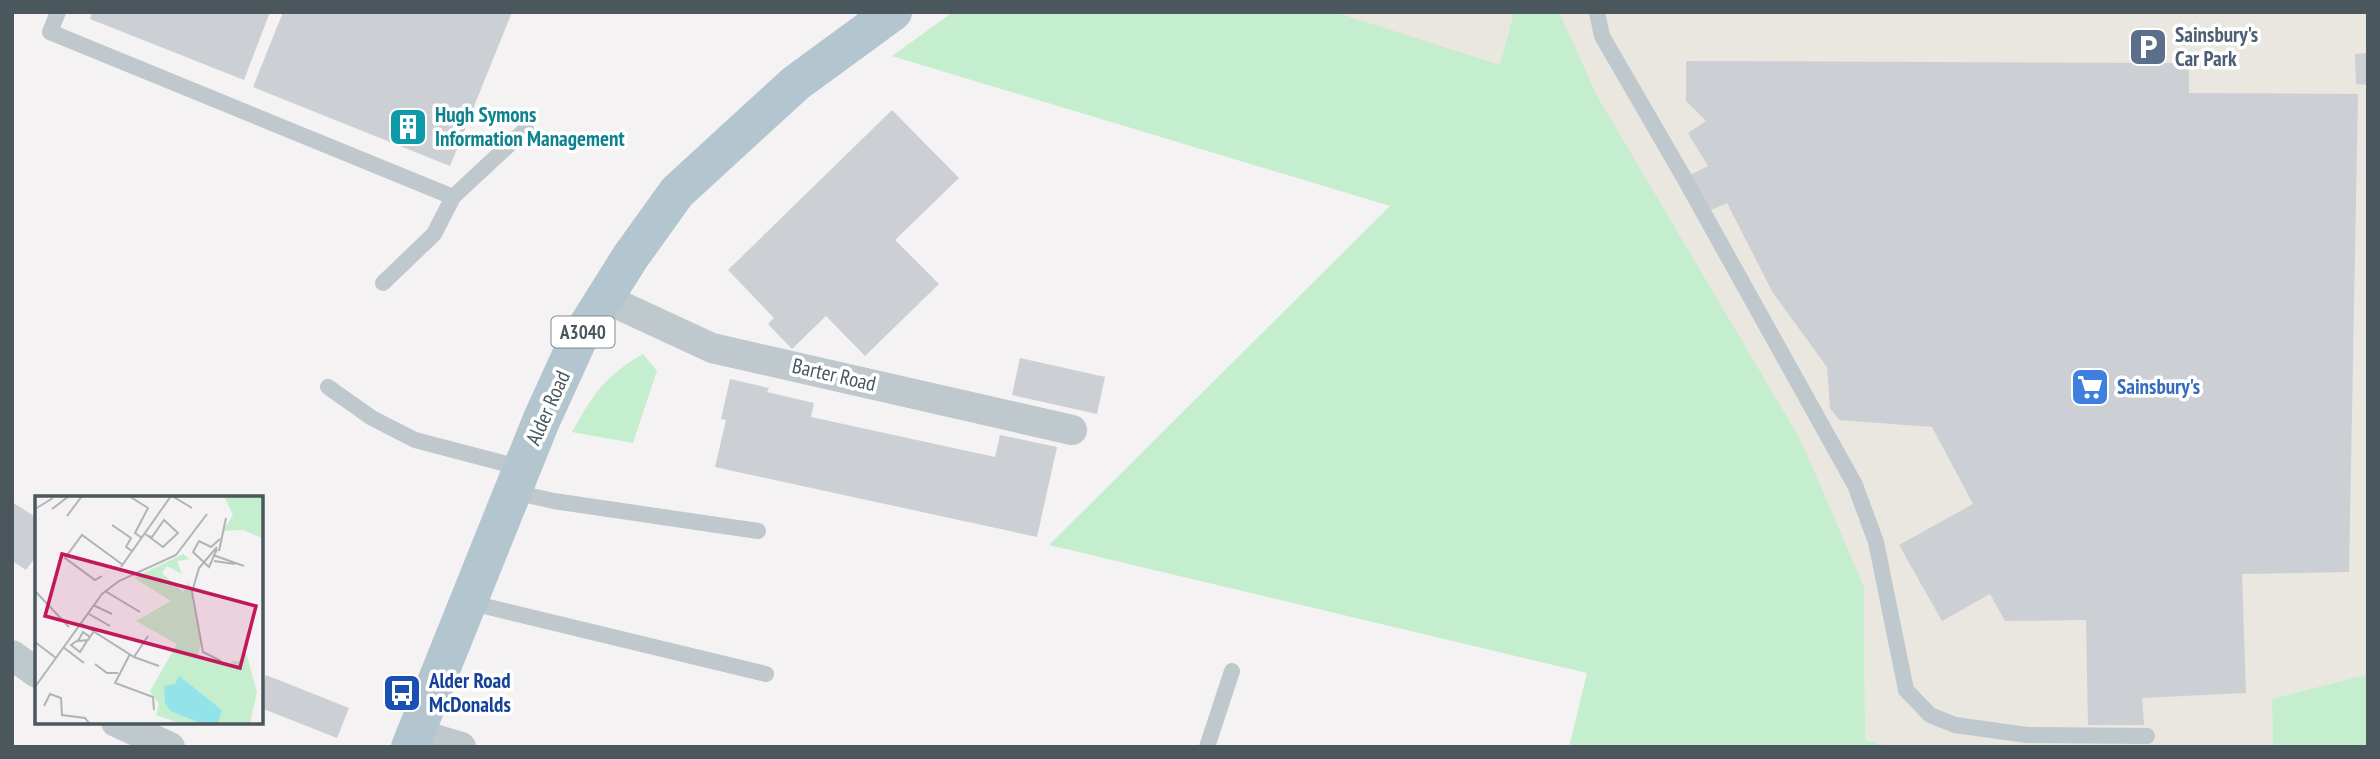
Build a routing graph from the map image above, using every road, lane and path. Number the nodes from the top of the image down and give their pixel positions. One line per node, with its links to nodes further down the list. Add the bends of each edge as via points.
1 (58, 12): 5 (lane, via 50,32)
2 (893, 12): 7 (main road, Alder Road / A3040, via 796,83 677,192)
3 (1597, 12): 18 (lane, via 1602,36 1855,485 1876,542 1906,690 1930,715 1955,725 2027,735)
4 (526, 129): 5 (lane)
5 (453, 197): 6 (lane, via 434,234)
6 (383, 283)
7 (604, 298): 9 (street, Barter Road, via 712,348); 10 (main road, Alder Road / A3040, via 577,342)
8 (328, 387): 10 (lane, via 372,418 415,440)
9 (1072, 430)
10 (517, 480): 11 (lane, via 554,501); 12 (main road, Alder Road / A3040)
11 (758, 531)
12 (468, 602): 16 (lane); 19 (main road, Alder Road / A3040)
13 (12, 655): 15 (street)
14 (1232, 671): 22 (lane)
15 (35, 672)
16 (766, 674)
17 (120, 724): 20 (street)
18 (2147, 736)
19 (412, 740): 21 (street)
20 (170, 747)
21 (461, 747)
22 (1207, 747)

